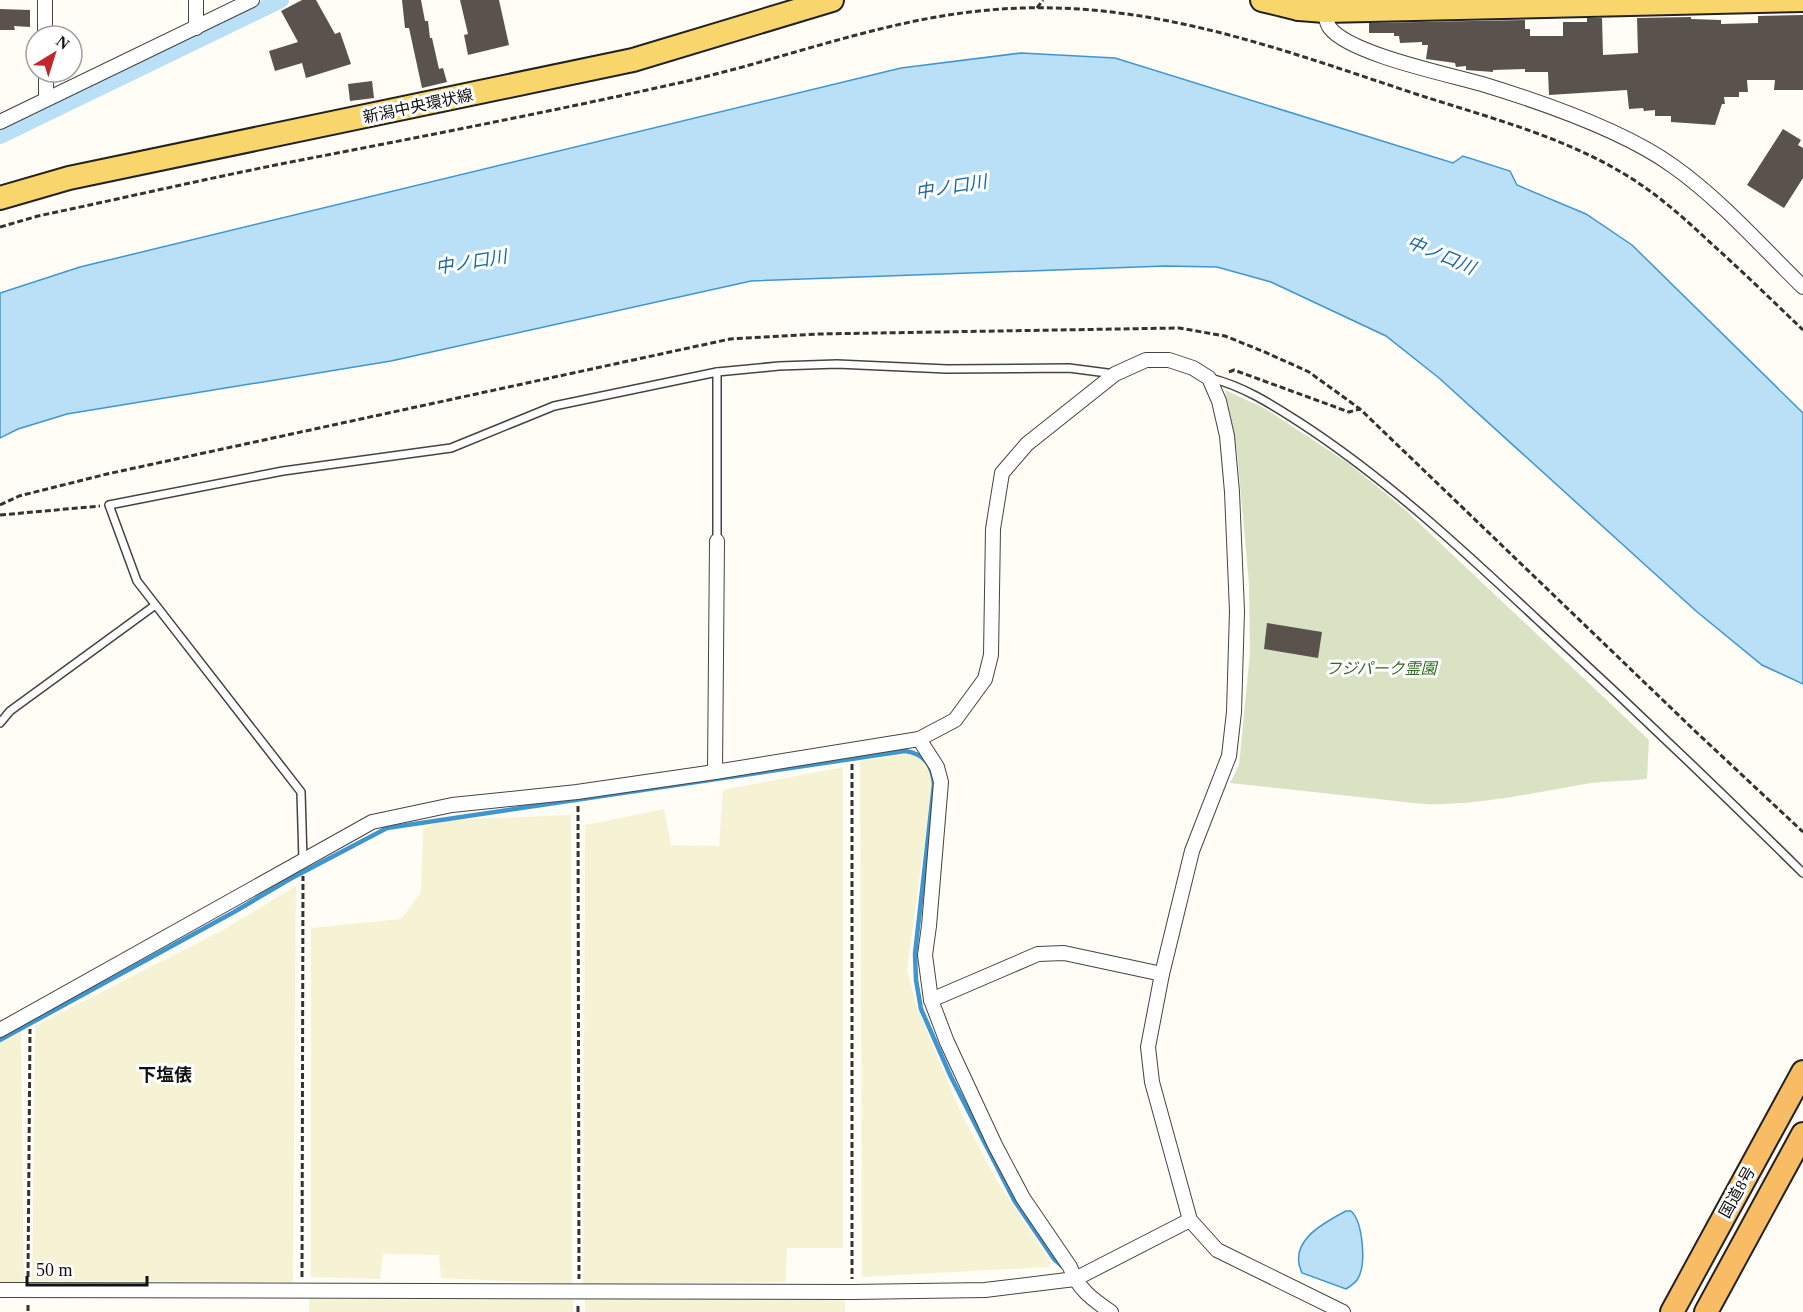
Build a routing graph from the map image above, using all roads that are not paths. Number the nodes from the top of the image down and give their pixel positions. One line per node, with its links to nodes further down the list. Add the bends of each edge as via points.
1 (45, 0): 9 (street)
2 (196, 0): 10 (street)
3 (252, 0): 10 (street)
4 (832, 0): 14 (main road, 新潟中央環状線, via 633,60 69,178)
5 (1262, 0): 7 (main road)
6 (1803, 0): 8 (main road)
7 (1294, 4): 8 (main road)
8 (1325, 11): 15 (street, via 1329,28 1350,44 1505,91 1648,150 1699,186)
9 (45, 24)
10 (196, 28): 12 (street)
11 (46, 84): 12 (street)
12 (46, 99): 13 (street)
13 (0, 122)
14 (0, 198)
15 (1803, 287)
16 (717, 372): 17 (lane, via 837,364 947,369 1069,368); 19 (lane); 20 (lane, via 554,406 451,448 283,471 109,505 136,581)
17 (1115, 374): 18 (street, via 1146,360 1170,360); 22 (street, via 1027,444 1002,473 993,529 991,655 985,679 955,720)
18 (1209, 378): 25 (lane, via 1262,399 1341,449 1416,509 1635,710); 26 (street, via 1227,436 1232,492 1237,611 1234,712 1229,756 1191,851)
19 (717, 542): 23 (street)
20 (154, 606): 21 (lane, via 10,711); 24 (lane, via 302,792)
21 (0, 723)
22 (919, 739): 23 (street); 27 (street, via 937,767 941,782 925,955)
23 (715, 772): 24 (street, via 452,805 372,822)
24 (303, 861): 28 (street)
25 (1803, 873)
26 (1162, 974): 27 (street, via 1064,953 1038,954); 31 (street, via 1148,1047 1152,1082)
27 (931, 1000): 32 (street, via 995,1145 1023,1198)
28 (0, 1030)
29 (1803, 1072): 36 (highway, 国道8号)
30 (1803, 1134): 37 (highway, 国道8号)
31 (1190, 1221): 32 (street); 35 (street, via 1217,1250)
32 (1075, 1279): 33 (street, via 985,1290 852,1292); 34 (street, via 1088,1297)
33 (0, 1290)
34 (1111, 1312)
35 (1343, 1312)
36 (1672, 1312)
37 (1706, 1312)

